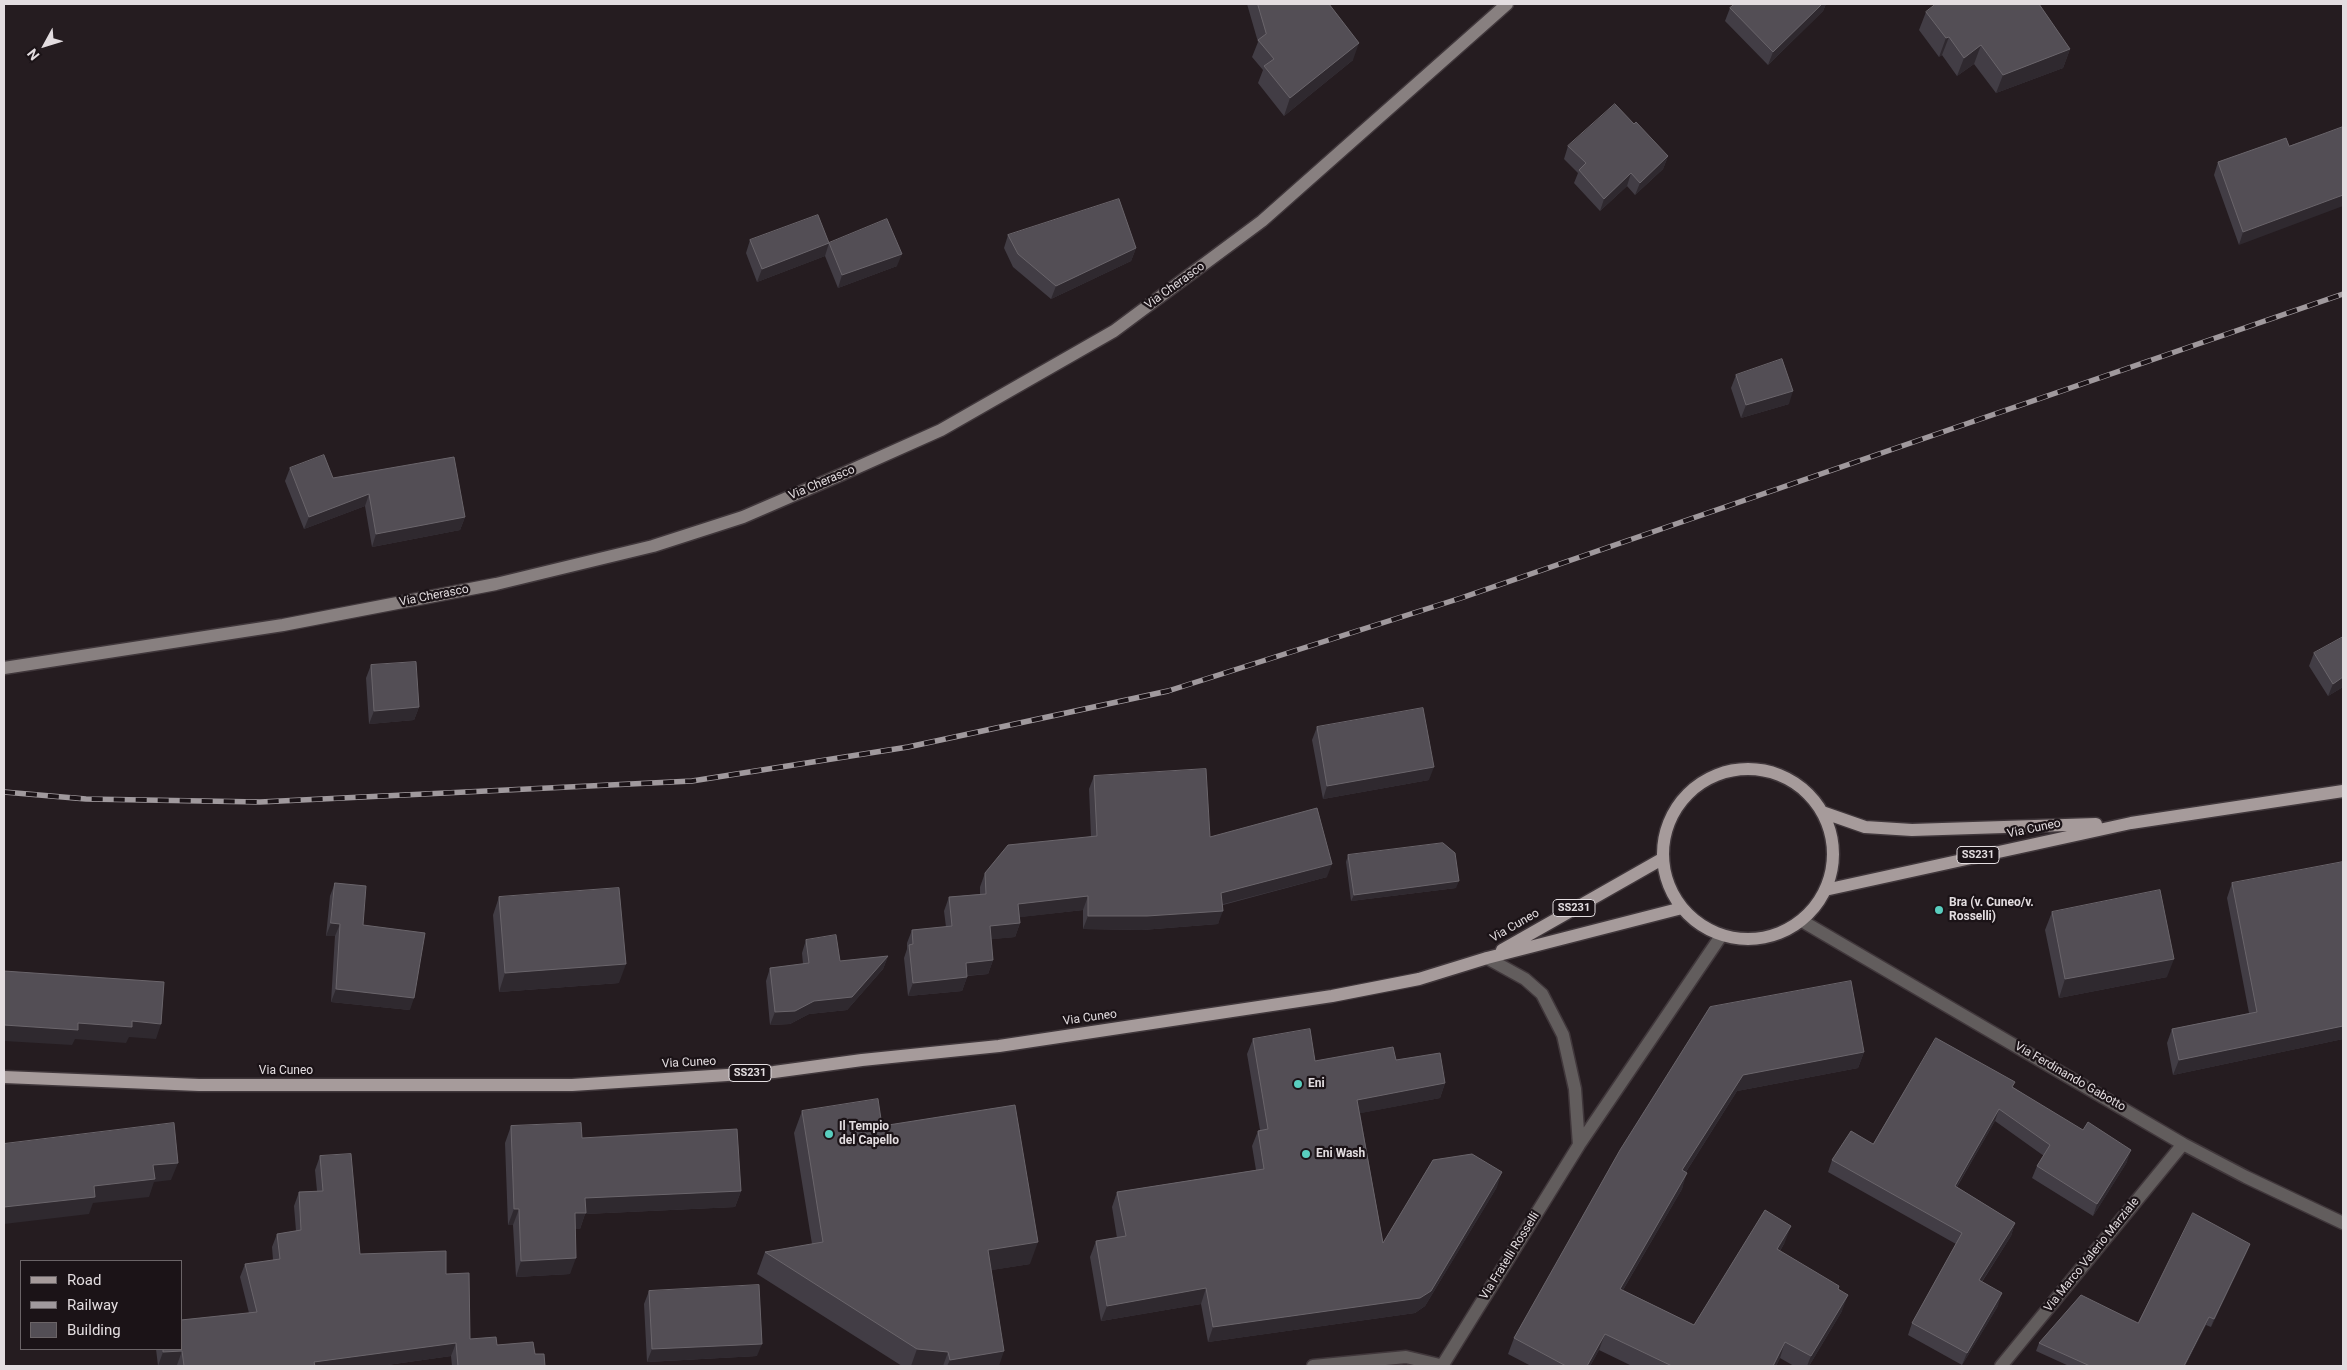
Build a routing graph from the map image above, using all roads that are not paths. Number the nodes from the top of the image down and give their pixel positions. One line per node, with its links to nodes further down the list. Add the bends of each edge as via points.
1 (1507, 4): 2 (main road, Via Cherasco, via 1262,221 1114,330 941,430 838,476 743,517 662,543 496,584 283,625)
2 (4, 668)
3 (2343, 792): 5 (main road, Via Cuneo / SS231)
4 (1822, 812): 5 (main road, Via Cuneo / SS231, via 1864,827 1912,830); 6 (main road, via 1807,792 1786,778 1761,770 1736,770 1712,777 1690,790 1674,810 1665,834); 7 (main road, via 1832,838 1833,864)
5 (2131, 823): 7 (main road, Via Cuneo / SS231)
6 (1662, 859): 8 (main road, via 1668,885); 11 (main road, Via Cuneo / SS231)
7 (1825, 890): 9 (main road)
8 (1682, 908): 10 (main road, via 1699,925); 11 (main road, Via Cuneo / SS231)
9 (1802, 921): 10 (main road, via 1763,939); 13 (street, Via Ferdinando Gabotto)
10 (1721, 936): 14 (street, Via Fratelli Rosselli)
11 (1487, 958): 12 (main road, Via Cuneo / SS231, via 1419,979 1332,996 999,1046 774,1072 563,1085 200,1085); 14 (street, via 1525,979 1542,994 1563,1035 1575,1089)
12 (4, 1077)
13 (2183, 1144): 15 (street, Via Ferdinando Gabotto); 18 (street, Via Marco Valerio Marziale)
14 (1579, 1145): 17 (street, Via Fratelli Rosselli)
15 (2343, 1223)
16 (1313, 1366): 17 (street, via 1406,1357)
17 (1443, 1366)
18 (2001, 1366)

